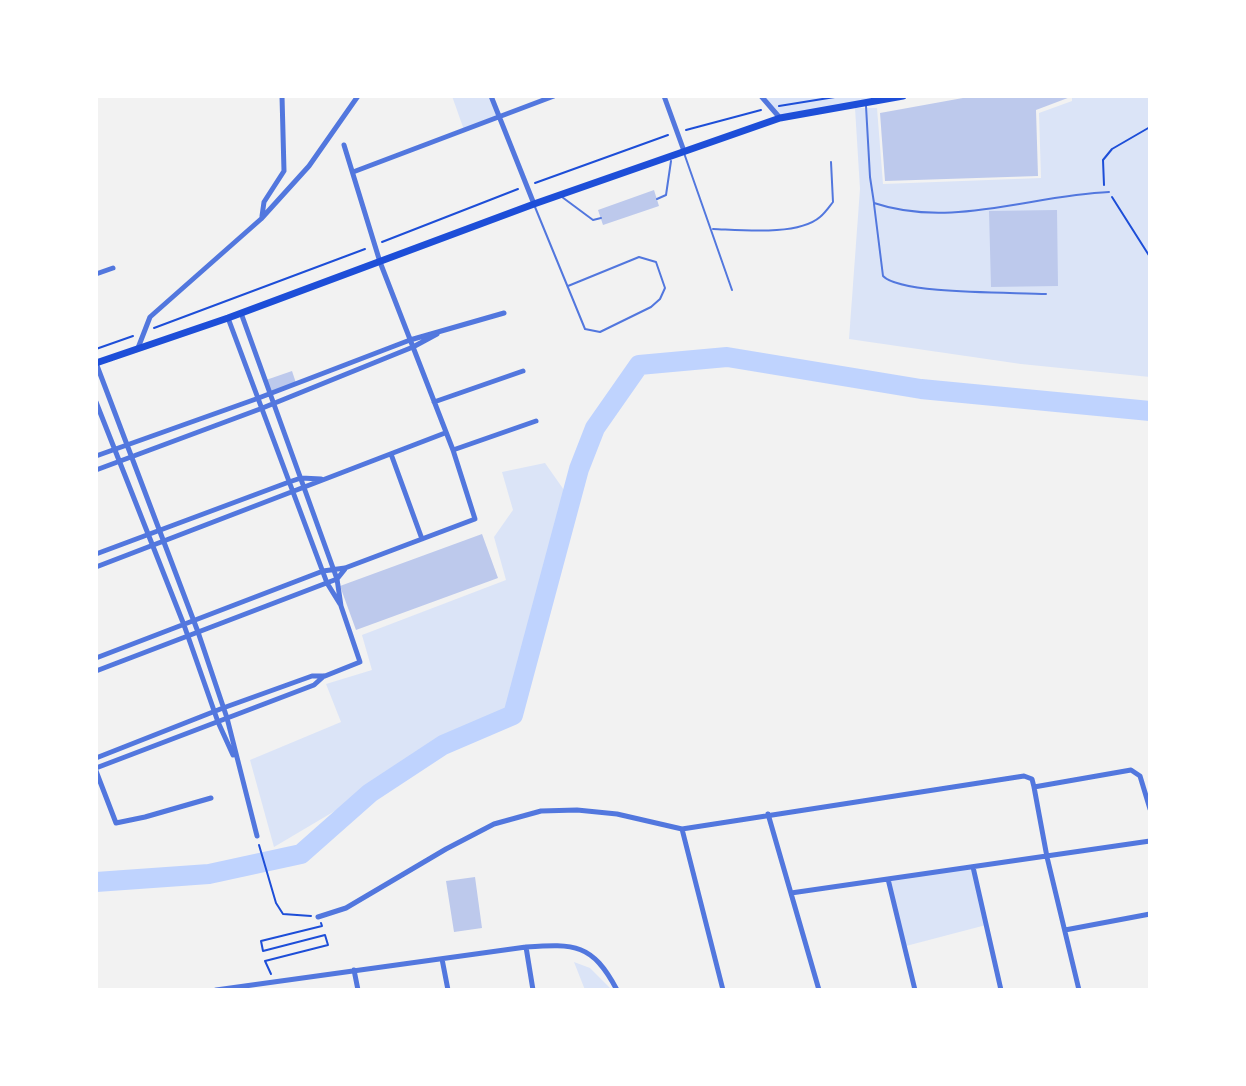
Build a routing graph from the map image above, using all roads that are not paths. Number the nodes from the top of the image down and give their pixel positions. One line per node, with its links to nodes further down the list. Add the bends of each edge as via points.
1 (282, 96): 22 (street, via 284,171 264,202)
2 (358, 96): 22 (street, via 309,166)
3 (491, 96): 9 (street)
4 (554, 96): 9 (street)
5 (664, 96): 12 (street)
6 (762, 96): 10 (street)
7 (903, 96): 8 (main road)
8 (866, 101): 10 (main road); 19 (lane)
9 (499, 117): 15 (street); 20 (street)
10 (780, 118): 12 (main road)
11 (344, 145): 15 (street)
12 (684, 151): 13 (main road); 23 (lane)
13 (672, 155): 17 (main road); 18 (lane, via 666,195)
14 (831, 162): 23 (lane, via 833,202 819,219 754,231)
15 (353, 172): 24 (street)
16 (1109, 192): 19 (lane, via 943,212 896,210)
17 (560, 195): 20 (main road); 21 (lane, via 593,220)
18 (657, 199)
19 (874, 203): 29 (lane, via 883,276 888,281 917,288)
20 (534, 204): 24 (main road); 27 (lane)
21 (601, 218)
22 (261, 219): 36 (street, via 150,317)
23 (713, 229): 28 (lane)
24 (380, 262): 30 (main road); 34 (street)
25 (113, 268): 26 (street)
26 (96, 274)
27 (568, 286): 27 (lane, via 639,257 656,262 665,288 651,307 592,332 585,329)
28 (732, 290)
29 (1046, 294)
30 (241, 313): 32 (main road); 39 (street)
31 (504, 313): 33 (street)
32 (228, 318): 36 (main road); 40 (street)
33 (437, 334): 34 (street); 35 (street)
34 (410, 340): 35 (street); 39 (street)
35 (413, 347): 42 (street); 43 (street)
36 (137, 349): 37 (main road)
37 (96, 363): 47 (street)
38 (523, 371): 42 (street)
39 (269, 394): 40 (street); 43 (street)
40 (256, 399): 44 (street); 47 (street)
41 (96, 402): 48 (street)
42 (434, 402): 46 (street)
43 (273, 403): 44 (street); 55 (street)
44 (260, 409): 51 (street); 57 (street)
45 (536, 421): 49 (street)
46 (445, 433): 49 (street); 50 (street)
47 (127, 445): 48 (street); 51 (street)
48 (114, 449): 52 (street); 53 (street)
49 (453, 450): 62 (street, via 475,519)
50 (390, 454): 56 (street); 62 (street)
51 (131, 455): 53 (street); 60 (street)
52 (96, 456)
53 (119, 461): 54 (street); 61 (street)
54 (96, 470)
55 (301, 478): 56 (street); 57 (street); 58 (street)
56 (322, 479): 58 (street)
57 (289, 482): 59 (street); 60 (street)
58 (304, 487): 59 (street); 67 (street)
59 (293, 492): 63 (street); 69 (street)
60 (158, 530): 61 (street); 63 (street)
61 (147, 535): 64 (street); 65 (street)
62 (422, 539): 68 (street)
63 (164, 542): 64 (street); 73 (street)
64 (151, 547): 66 (street); 74 (street)
65 (96, 554)
66 (96, 567)
67 (333, 568): 68 (street); 69 (street); 70 (street)
68 (345, 568): 70 (street)
69 (323, 571): 71 (street); 73 (street)
70 (337, 579): 71 (street); 72 (street)
71 (327, 583): 72 (street); 75 (street)
72 (341, 606): 79 (street, via 360,662)
73 (194, 622): 74 (street); 75 (street)
74 (184, 625): 76 (street); 77 (street)
75 (198, 632): 76 (street); 80 (street)
76 (187, 636): 78 (street); 81 (street)
77 (96, 658)
78 (96, 671)
79 (325, 676): 80 (street); 82 (street)
80 (223, 708): 81 (street); 82 (street)
81 (214, 712): 83 (street); 84 (street)
82 (227, 718): 83 (street); 85 (street)
83 (218, 722): 85 (street); 86 (street)
84 (96, 758)
85 (239, 768): 92 (street)
86 (96, 770): 88 (street, via 116,823)
87 (1034, 787): 89 (street, via 1131,770 1140,776); 90 (street, via 1024,776); 94 (street)
88 (211, 798)
89 (1150, 809)
90 (768, 814): 91 (street); 97 (street)
91 (682, 829): 99 (street, via 617,814 541,811 494,824 346,908); 111 (street)
92 (257, 836)
93 (1150, 841): 94 (street)
94 (1047, 857): 95 (street); 100 (street)
95 (973, 867): 96 (street); 114 (street)
96 (888, 879): 97 (street); 113 (street)
97 (791, 893): 112 (street)
98 (1150, 914): 100 (street)
99 (318, 917)
100 (1065, 930): 115 (street)
101 (526, 947): 102 (street); 109 (street); 110 (street, via 583,948 598,959)
102 (442, 959): 103 (street); 108 (street)
103 (354, 970): 104 (street); 107 (street)
104 (274, 983): 105 (street); 106 (street)
105 (216, 990)
106 (275, 990)
107 (358, 990)
108 (448, 990)
109 (533, 990)
110 (617, 990)
111 (723, 990)
112 (819, 990)
113 (915, 990)
114 (1001, 990)
115 (1079, 990)

